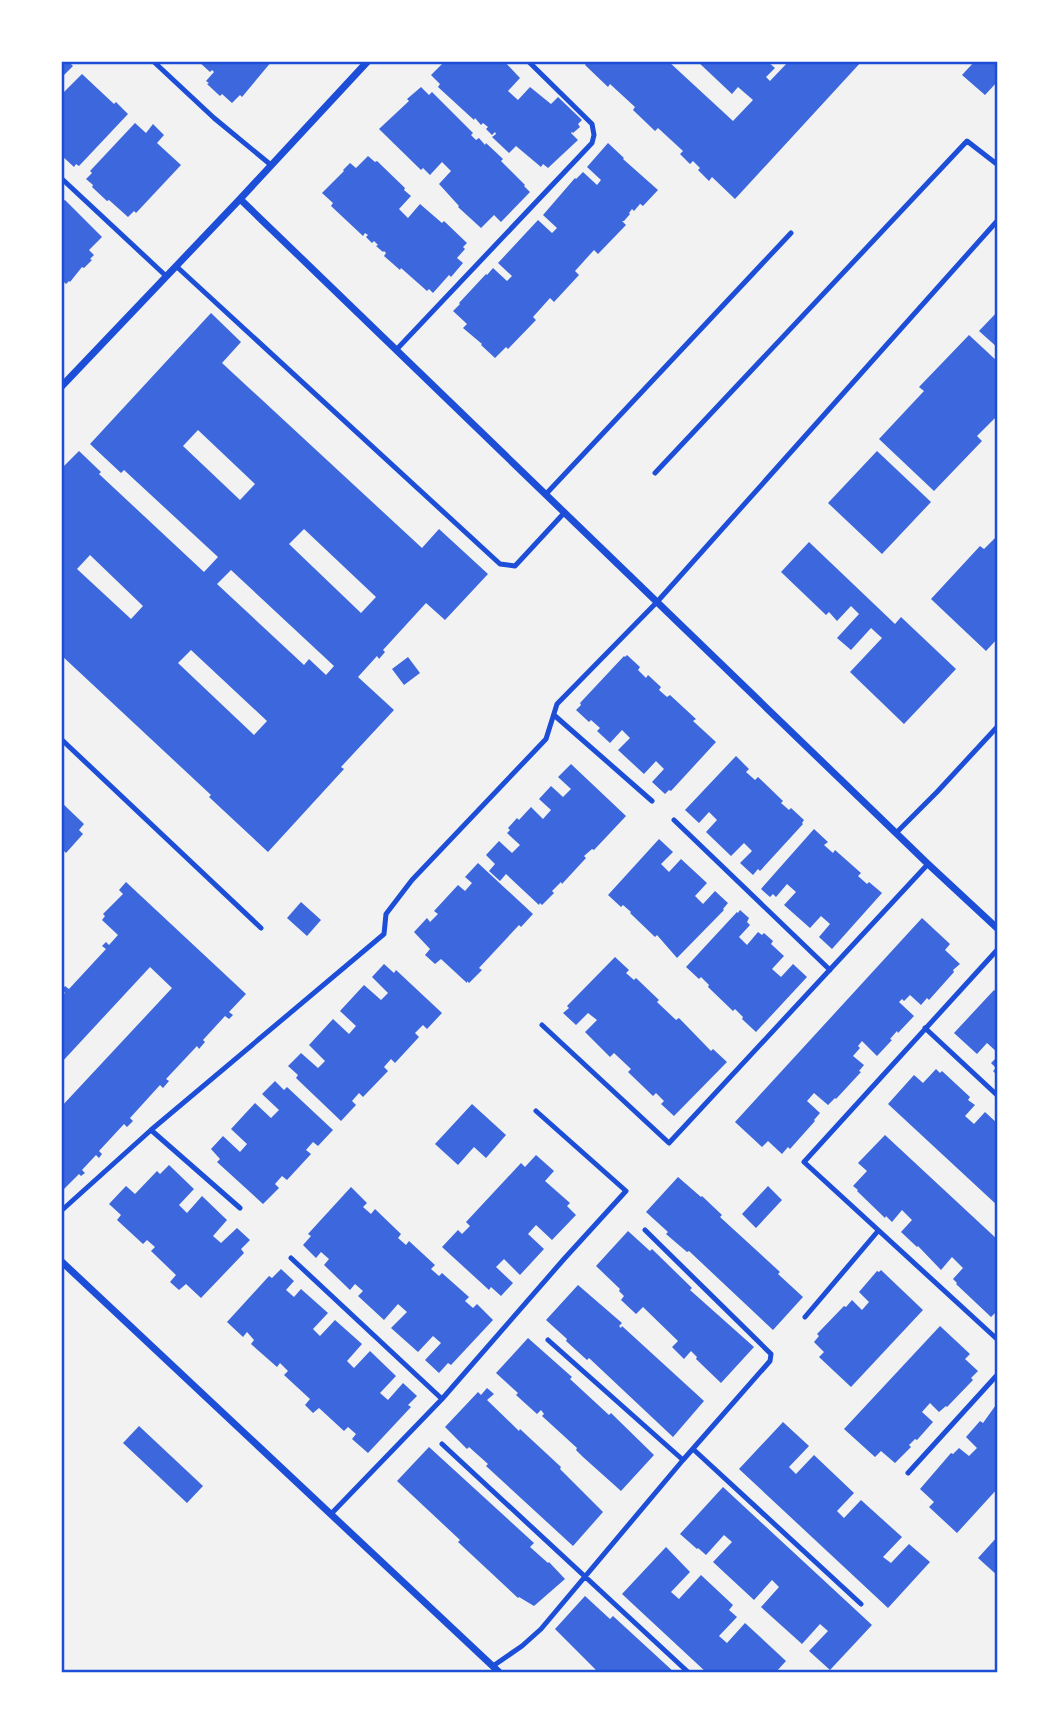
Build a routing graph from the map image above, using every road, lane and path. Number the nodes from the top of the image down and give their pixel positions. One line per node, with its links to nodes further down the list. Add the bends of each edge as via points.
1 (153, 61): 4 (lane)
2 (368, 61): 4 (street)
3 (528, 61): 12 (lane, via 592,124 592,143)
4 (271, 165): 7 (street)
5 (998, 165): 14 (lane, via 967,141)
6 (61, 178): 11 (lane)
7 (240, 199): 10 (street); 12 (street)
8 (998, 220): 17 (lane)
9 (791, 233): 15 (lane)
10 (176, 266): 11 (street); 16 (lane, via 500,564 515,566)
11 (166, 276): 13 (street)
12 (397, 349): 15 (street)
13 (61, 387)
14 (655, 473)
15 (545, 494): 16 (street)
16 (565, 512): 17 (street)
17 (657, 602): 18 (lane, via 557,704); 23 (street)
18 (554, 715): 21 (lane); 33 (lane, via 546,739 412,880 386,914 384,934)
19 (998, 726): 23 (lane)
20 (61, 739): 25 (lane)
21 (652, 801)
22 (674, 820): 28 (lane)
23 (896, 833): 24 (street)
24 (928, 864): 26 (street); 28 (lane)
25 (261, 928)
26 (998, 929)
27 (998, 949): 30 (lane)
28 (830, 970): 29 (lane, via 669,1143)
29 (542, 1026)
30 (925, 1028): 31 (lane); 37 (lane, via 804,1162)
31 (998, 1096)
32 (537, 1111): 44 (lane, via 626,1191)
33 (151, 1130): 34 (lane); 35 (lane)
34 (240, 1208)
35 (61, 1212)
36 (645, 1230): 46 (lane, via 771,1354 770,1361)
37 (878, 1231): 40 (lane); 42 (lane)
38 (292, 1258): 44 (lane)
39 (61, 1261): 49 (street)
40 (804, 1317)
41 (548, 1340): 47 (lane)
42 (998, 1340)
43 (998, 1374): 48 (lane)
44 (442, 1399): 49 (lane)
45 (442, 1444): 50 (lane)
46 (693, 1449): 47 (lane); 51 (lane)
47 (683, 1460): 50 (lane)
48 (908, 1473)
49 (331, 1514): 52 (street)
50 (587, 1576): 52 (lane, via 541,1629); 54 (lane)
51 (861, 1604)
52 (493, 1666): 53 (street)
53 (500, 1673)
54 (689, 1673)

